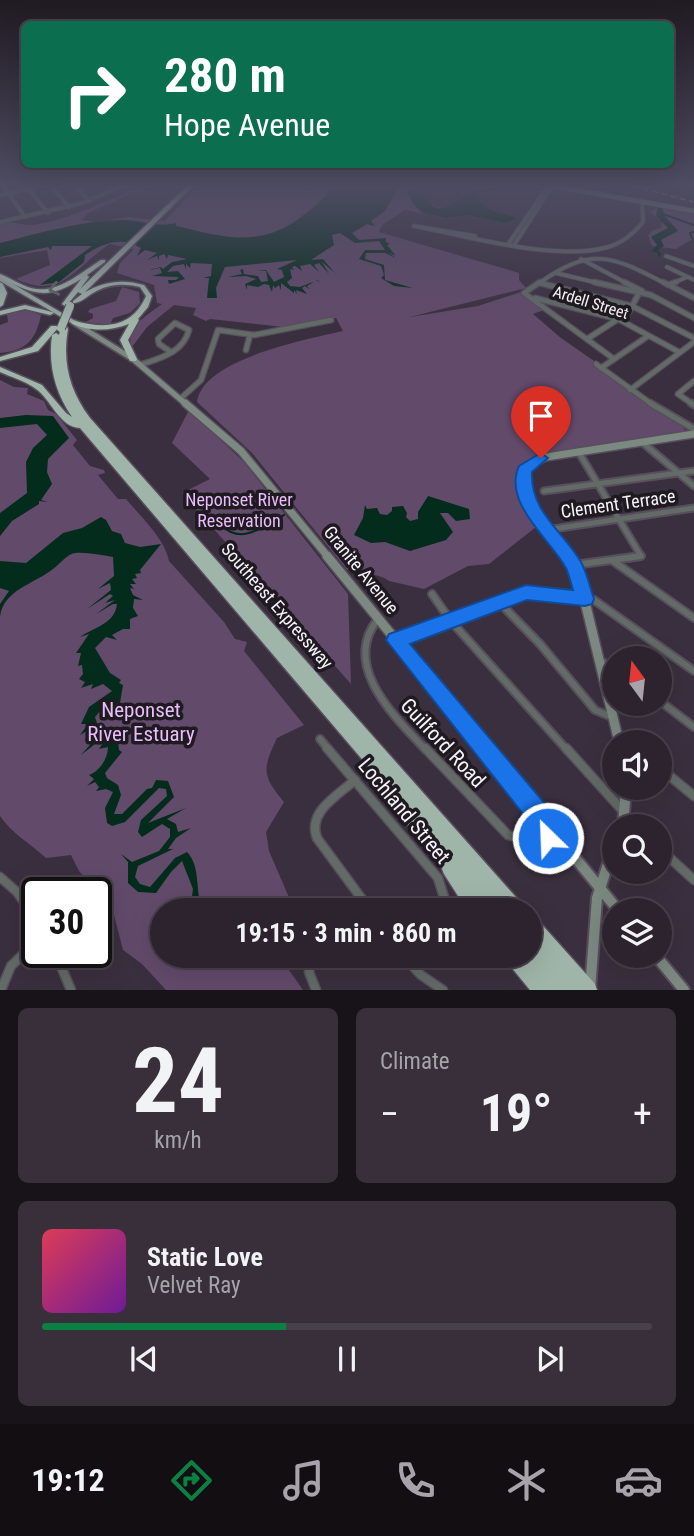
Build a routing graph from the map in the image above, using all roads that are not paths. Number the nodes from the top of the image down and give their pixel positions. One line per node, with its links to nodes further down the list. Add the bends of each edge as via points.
1 (137, 232): 7 (highway, Southeast Expressway)
2 (456, 232): 6 (street)
3 (519, 232): 6 (street)
4 (519, 232): 6 (street)
5 (634, 232): 6 (street, via 609,247 557,254)
6 (511, 244)
7 (121, 248): 10 (highway, Southeast Expressway); 24 (highway, Southeast Expressway); 41 (highway, via 112,274 143,284 153,295 125,335 125,346)
8 (666, 256): 11 (street)
9 (581, 259): 13 (street); 18 (street, via 610,261); 20 (street)
10 (103, 261): 15 (highway, one-way to 15, via 69,285 50,290 30,290); 24 (highway, Southeast Expressway)
11 (694, 266)
12 (667, 267): 14 (street)
13 (556, 273): 17 (street); 19 (street)
14 (687, 277): 16 (street); 18 (street)
15 (0, 280): 23 (highway, via 4,293); 27 (highway, Granite Avenue); 31 (highway, Granite Avenue)
16 (694, 281)
17 (540, 283): 21 (street, via 524,293); 25 (street)
18 (668, 285): 22 (street)
19 (639, 293): 20 (street); 25 (street)
20 (651, 295): 28 (street)
21 (531, 298): 29 (street, Ardell Street); 34 (street)
22 (694, 298)
23 (0, 305)
24 (70, 305): 31 (highway, Southeast Expressway, bridge); 31 (highway, via 94,288 119,283 142,286 149,296 139,312 121,325 101,329)
25 (632, 306): 29 (street); 35 (street)
26 (0, 313): 27 (highway, via 25,307)
27 (50, 313): 31 (highway, Granite Avenue)
28 (694, 318)
29 (618, 319): 33 (street, Ardell Street); 34 (street)
30 (331, 320): 32 (street)
31 (63, 326): 39 (highway, via 35,349); 41 (main road, Granite Avenue); 48 (highway, Southeast Expressway, via 51,350 53,378); 94 (highway, via 54,350 55,370 64,399 78,420); 95 (highway, via 60,372 79,414); 96 (highway, Southeast Expressway, via 62,372 87,420)
32 (250, 335): 36 (street); 46 (street, via 218,330 201,380)
33 (648, 336): 38 (street, Ardell Street); 40 (street)
34 (587, 340): 40 (street)
35 (694, 340): 38 (street)
36 (246, 350)
37 (171, 352): 37 (street, via 183,346 190,333 175,323 158,339); 41 (street)
38 (679, 352): 45 (street)
39 (0, 359)
40 (614, 359): 42 (street)
41 (136, 362): 46 (main road, Granite Avenue)
42 (598, 366): 45 (street)
43 (0, 369): 48 (highway, via 39,387)
44 (694, 381): 47 (street, via 678,394)
45 (630, 390): 49 (street)
46 (180, 399): 67 (main road, Granite Avenue, via 241,450)
47 (694, 405)
48 (78, 426): 83 (highway, Southeast Expressway)
49 (694, 429)
50 (694, 434): 51 (main road)
51 (643, 443): 52 (main road); 54 (street)
52 (579, 452): 55 (street); 60 (main road, via 538,459 523,475 533,512)
53 (694, 471): 54 (street)
54 (679, 473): 55 (street); 56 (street)
55 (599, 484): 57 (street); 59 (street)
56 (694, 486)
57 (544, 491)
58 (694, 508): 59 (street, Clement Terrace)
59 (620, 517): 60 (street, Clement Terrace); 61 (street, via 641,555)
60 (546, 530): 62 (main road)
61 (613, 561): 62 (street); 66 (street)
62 (574, 565): 64 (main road)
63 (432, 594): 68 (street)
64 (585, 599): 65 (street, via 533,592); 70 (main road); 72 (street, via 601,604)
65 (499, 602): 68 (street); 74 (street, via 595,710)
66 (694, 618)
67 (379, 619): 69 (main road, Granite Avenue); 82 (street, Guilford Road, via 370,627 368,641 372,685 383,704 508,835 530,843)
68 (450, 620): 69 (street); 81 (street)
69 (396, 640): 82 (main road, Granite Avenue)
70 (599, 661): 71 (street); 74 (main road)
71 (602, 662)
72 (694, 671)
73 (672, 710): 75 (street)
74 (614, 718): 76 (main road)
75 (694, 727)
76 (616, 730)
77 (320, 739): 79 (street, Lochland Street)
78 (672, 778): 80 (street)
79 (355, 780): 90 (street, via 318,813 313,827); 91 (street, Lochland Street, via 441,883)
80 (694, 796)
81 (621, 814)
82 (554, 834): 88 (main road, Granite Avenue)
83 (438, 850): 92 (highway); 93 (highway, Southeast Expressway)
84 (672, 860): 87 (street)
85 (602, 875): 88 (main road)
86 (0, 877): 89 (street)
87 (694, 880)
88 (598, 885): 97 (main road, Granite Avenue); 116 (main road, via 591,925)
89 (21, 898)
90 (361, 898)
91 (443, 898)
92 (468, 898)
93 (479, 898)
94 (490, 898)
95 (501, 898)
96 (507, 898)
97 (608, 898)
98 (542, 937): 116 (highway)
99 (542, 946): 115 (highway)
100 (21, 957): 108 (street, via 11,966)
101 (542, 958): 114 (highway)
102 (62, 968): 109 (street)
103 (310, 968): 110 (street)
104 (414, 968): 111 (street)
105 (523, 968): 112 (highway)
106 (539, 968): 113 (highway)
107 (666, 968): 117 (main road)
108 (1, 990)
109 (71, 990)
110 (316, 990)
111 (443, 990)
112 (540, 990)
113 (558, 990)
114 (570, 990)
115 (580, 990)
116 (589, 990)
117 (684, 990)

